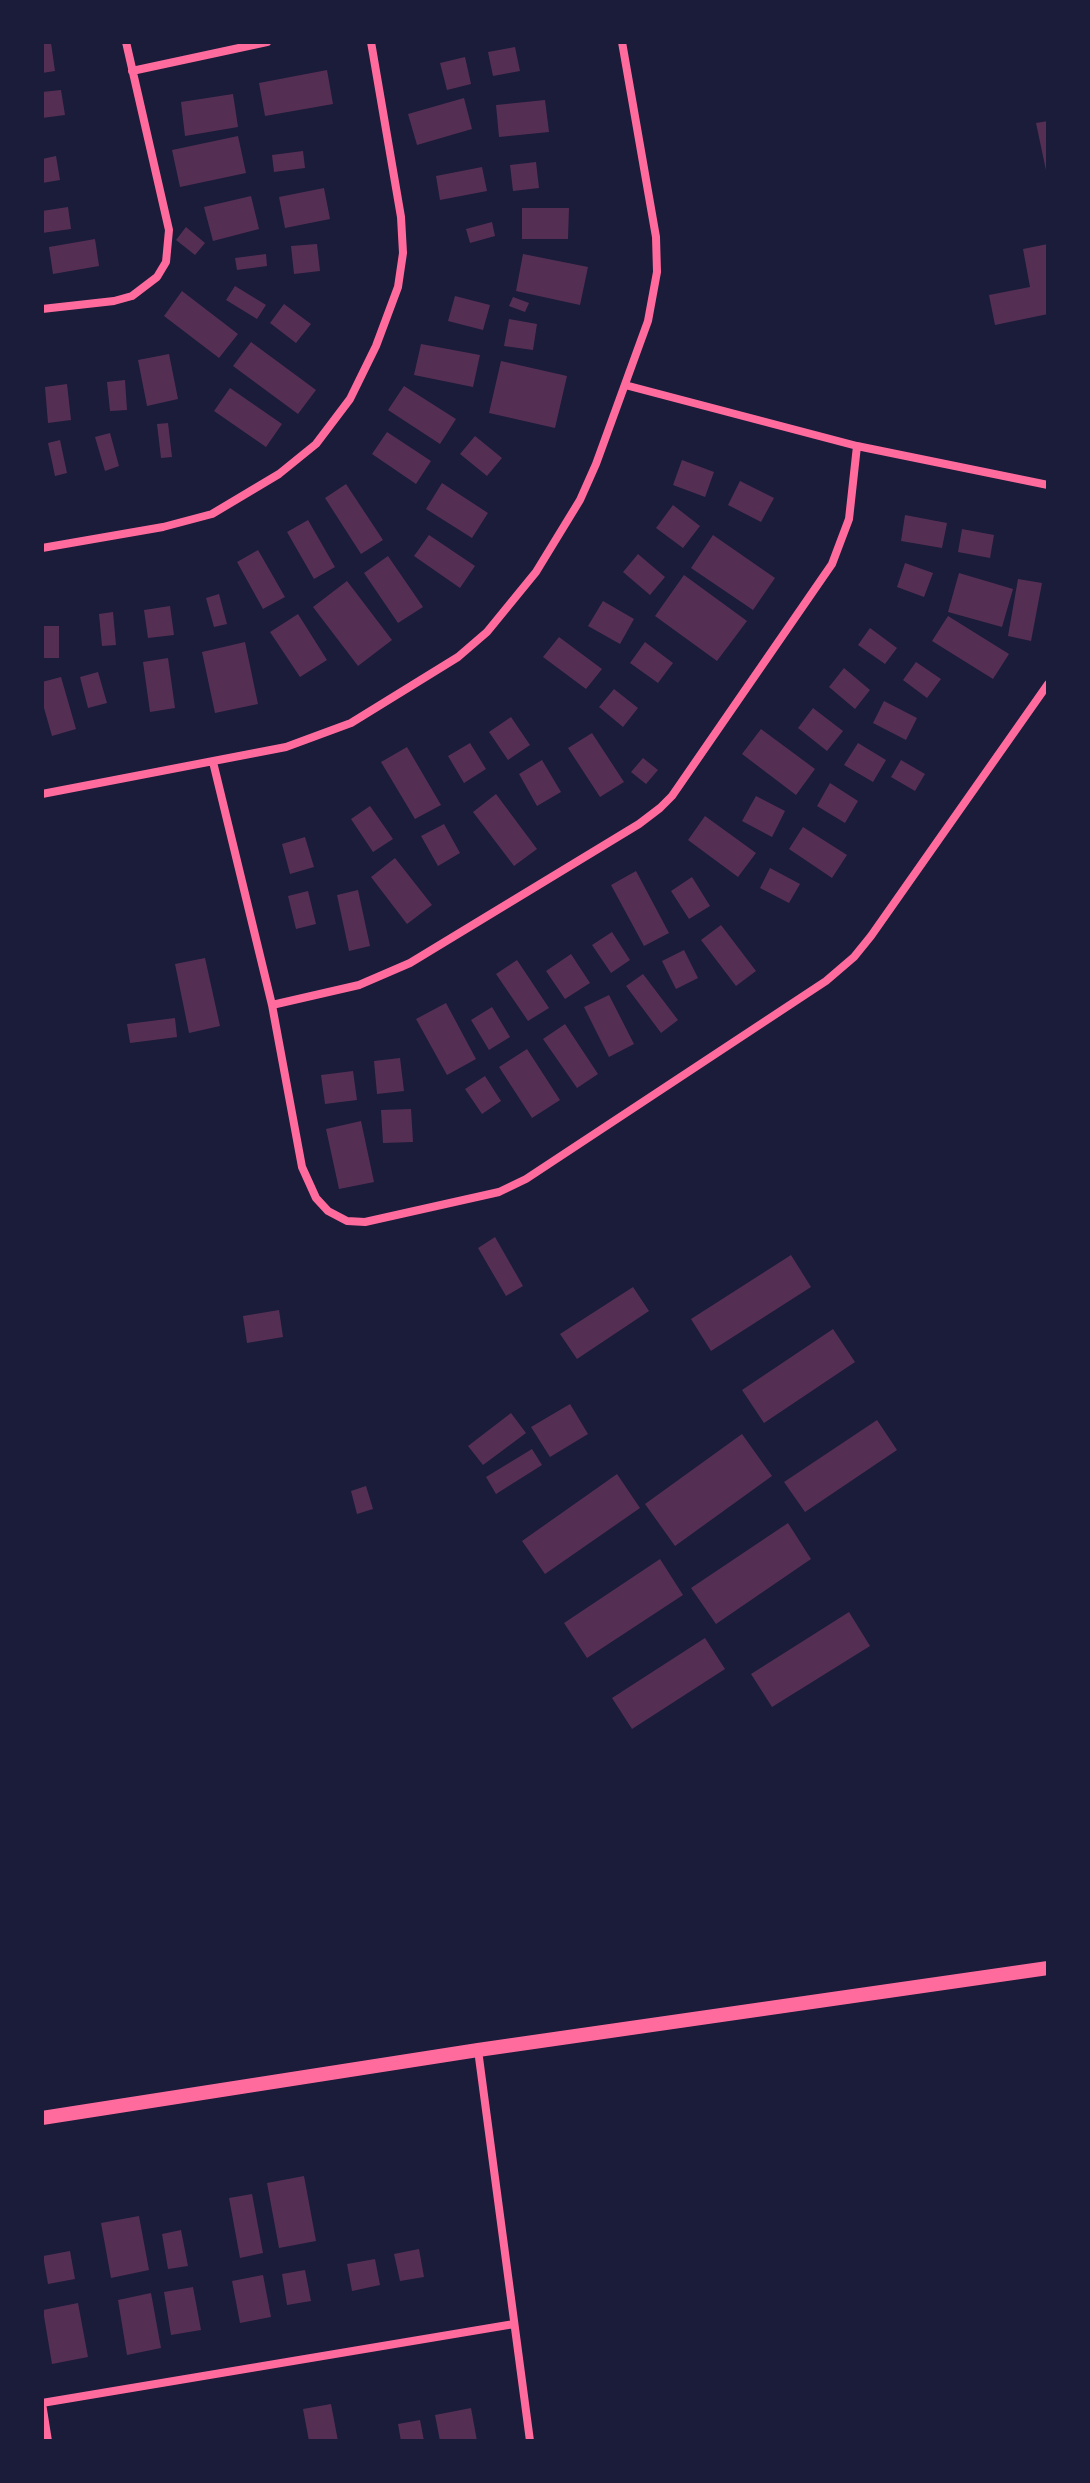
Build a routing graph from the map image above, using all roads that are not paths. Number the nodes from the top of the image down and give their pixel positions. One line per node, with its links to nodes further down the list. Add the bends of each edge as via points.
1 (126, 42): 5 (street)
2 (267, 42): 5 (street)
3 (371, 42): 10 (street, via 403,253 398,287 350,399 316,444 279,474 212,514)
4 (622, 42): 7 (street, via 656,237 657,272 648,321)
5 (132, 71): 6 (street, via 169,230 166,262 157,277 132,296)
6 (42, 309)
7 (625, 385): 8 (street); 12 (street, via 580,500 536,572 487,632 458,657 351,723 286,747)
8 (857, 446): 9 (street); 14 (street, via 849,519 832,564 660,808 410,963 359,985)
9 (1048, 485)
10 (42, 548)
11 (1048, 684): 14 (street, via 854,957 800,999 538,1172 499,1192 365,1222 347,1221 328,1211 302,1167)
12 (213, 762): 13 (street); 14 (street)
13 (42, 794)
14 (272, 1005)
15 (1048, 1968): 16 (street)
16 (478, 2050): 17 (street); 18 (street)
17 (42, 2118)
18 (514, 2324): 19 (street); 21 (street)
19 (42, 2403): 20 (street)
20 (48, 2441)
21 (530, 2441)

